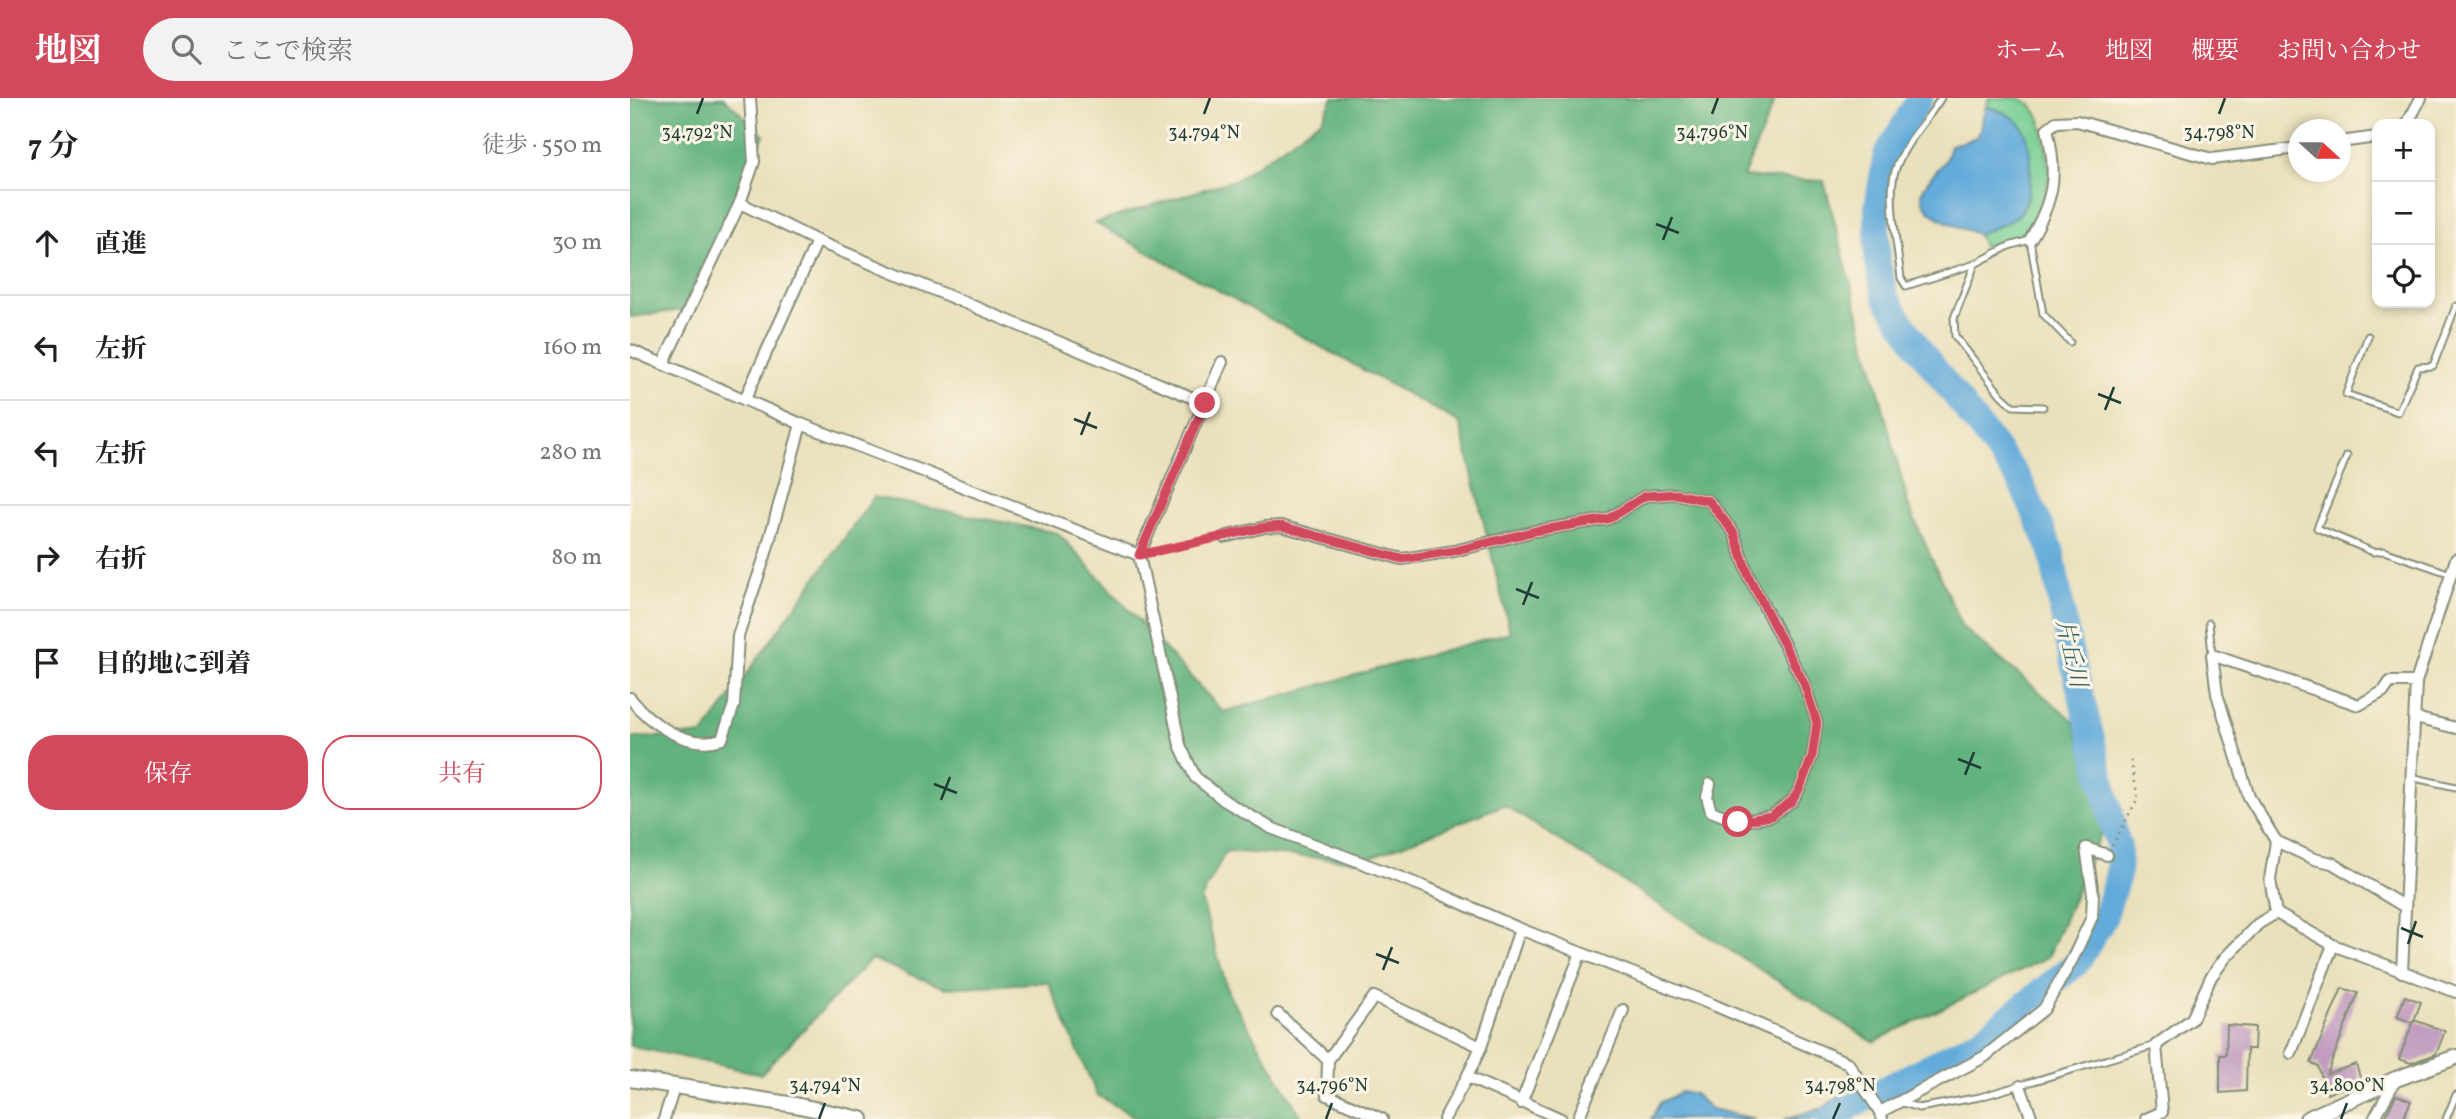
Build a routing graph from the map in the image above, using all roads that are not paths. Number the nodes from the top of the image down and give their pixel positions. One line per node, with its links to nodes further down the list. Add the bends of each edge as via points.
1 (750, 98): 8 (street, via 754,162)
2 (1941, 98): 11 (lane, via 1895,172 1892,191 1901,278 1906,286)
3 (2421, 98): 4 (street)
4 (2410, 119)
5 (2372, 138): 6 (street)
6 (2351, 141)
7 (2288, 149): 9 (street, via 2212,159 2077,121 2056,122 2047,129 2054,172 2051,192 2045,215)
8 (740, 204): 10 (street); 17 (street)
9 (2030, 240): 11 (lane); 14 (lane, via 2043,314)
10 (817, 241): 18 (street); 19 (street)
11 (1975, 264): 20 (lane, via 1954,318 1955,336 2013,406)
12 (2456, 306): 13 (lane, via 2433,366 2418,367 2398,412 2346,394)
13 (2368, 336)
14 (2070, 342)
15 (630, 350): 17 (street)
16 (1222, 362): 19 (street)
17 (663, 364): 18 (street)
18 (745, 400): 21 (street)
19 (1205, 403): 24 (street)
20 (2043, 407)
21 (801, 424): 24 (street); 30 (street, via 738,636 734,705 722,739 690,739 659,727)
22 (2347, 456): 26 (lane, via 2317,528 2374,552 2384,551)
23 (1224, 537): 34 (street, via 1281,526 1402,559 1608,519 1645,496 1676,494 1709,501 1734,533 1749,577 1804,683 1817,723 1812,757 1800,788 1792,801 1771,816 1738,822 1711,811)
24 (1139, 555): 40 (street, via 1180,745 1195,777 1271,828 1426,887)
25 (2456, 559): 26 (street)
26 (2451, 574): 29 (street)
27 (2209, 623): 28 (lane)
28 (2212, 655): 29 (street, via 2359,705 2384,691 2390,682); 36 (street, via 2217,694 2249,797)
29 (2416, 682): 31 (street)
30 (630, 698)
31 (2415, 718): 32 (street); 33 (street)
32 (2456, 728)
33 (2410, 777): 35 (lane); 38 (street)
34 (1710, 784)
35 (2456, 787)
36 (2276, 841): 38 (street, via 2332,863); 39 (street, via 2270,879)
37 (2108, 855): 58 (street, via 2086,848 2092,917 2044,1009 1984,1057)
38 (2405, 907): 43 (street)
39 (2276, 913): 41 (street); 47 (street, via 2258,924 2225,958 2192,1019)
40 (1520, 929): 42 (street); 48 (street)
41 (2333, 945): 43 (street); 49 (street)
42 (1581, 953): 59 (street); 60 (street, via 1848,1063)
43 (2402, 972): 44 (street)
44 (2456, 992)
45 (1623, 1010): 66 (street)
46 (1278, 1014): 51 (street)
47 (2156, 1045): 55 (lane); 68 (street, via 2162,1112)
48 (1481, 1047): 51 (street, via 1374,997); 52 (street)
49 (2291, 1053)
50 (2456, 1057): 54 (street)
51 (1328, 1060): 63 (street, via 1327,1094)
52 (1467, 1077): 59 (street); 64 (street)
53 (630, 1079): 56 (street)
54 (2396, 1079): 69 (street); 70 (street)
55 (2020, 1086): 58 (lane, via 1919,1108); 67 (street)
56 (674, 1088): 61 (street); 62 (street)
57 (2456, 1095): 71 (lane)
58 (1897, 1101): 60 (street)
59 (1521, 1103): 65 (street)
60 (1881, 1115)
61 (664, 1119)
62 (861, 1119)
63 (1382, 1119)
64 (1444, 1119)
65 (1561, 1119)
66 (1578, 1119)
67 (2032, 1119)
68 (2146, 1119)
69 (2307, 1119)
70 (2374, 1119)
71 (2446, 1119)

